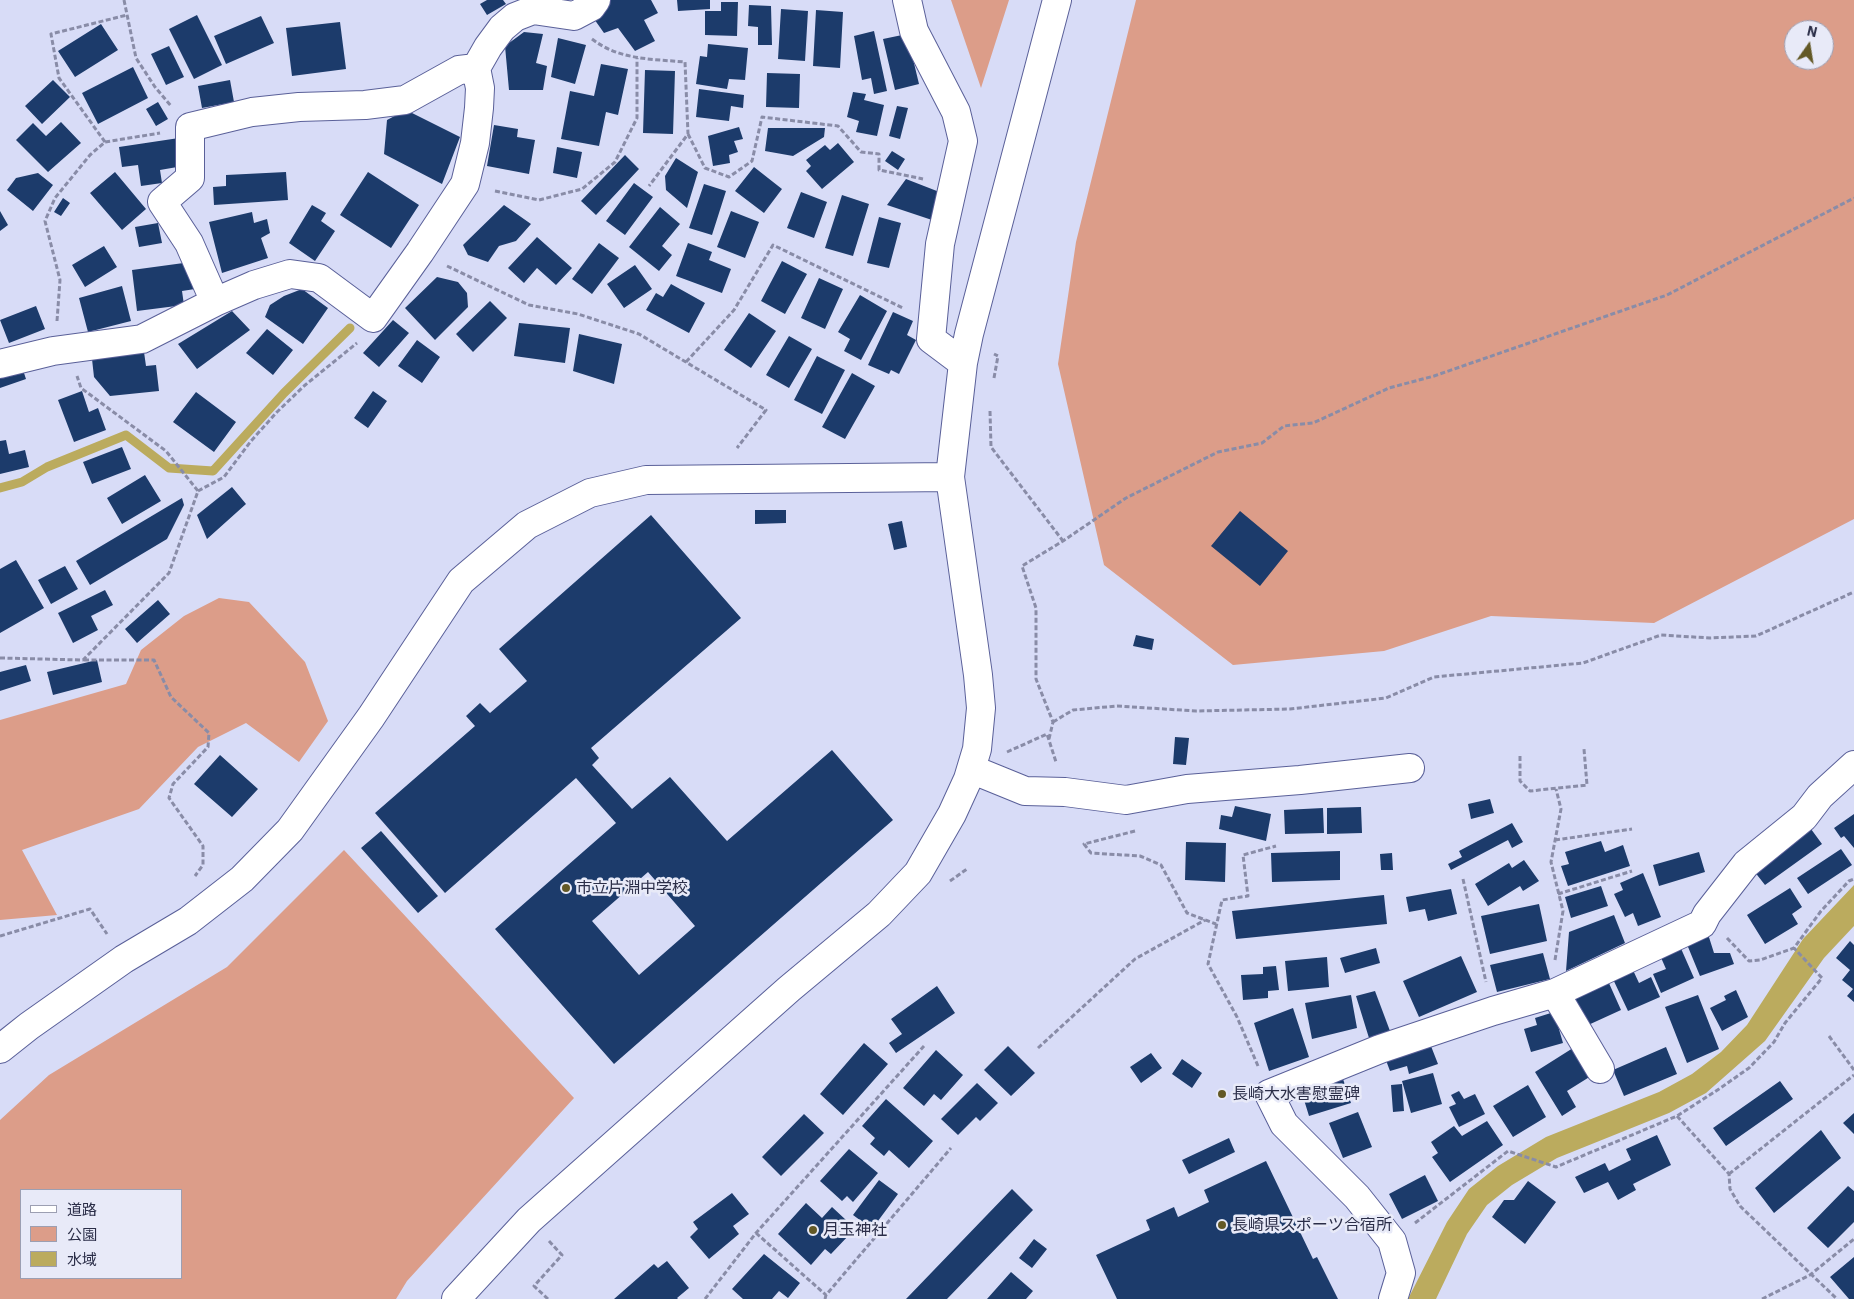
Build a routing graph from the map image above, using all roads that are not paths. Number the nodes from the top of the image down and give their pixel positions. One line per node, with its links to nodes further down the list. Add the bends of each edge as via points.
1 (596, 0): 4 (street, via 591,7 574,16 533,10 515,17 502,28)
2 (907, 0): 6 (street, via 914,30 956,112 963,142 940,244 932,339)
3 (1057, 0): 6 (street)
4 (476, 68): 5 (street, via 479,108 465,184 373,318 319,278 290,274); 5 (street, via 459,70 405,100 252,112 190,127 190,178 162,202 190,243)
5 (214, 302): 7 (street, via 142,339 53,351)
6 (963, 363): 8 (street)
7 (0, 364)
8 (950, 477): 9 (street, via 979,683 981,708); 13 (street, via 646,480 590,493 527,525 461,581 371,717 290,830 242,879 188,921 124,959)
9 (974, 759): 11 (street, via 1025,791 1065,792 1126,800 1187,789); 15 (street, via 952,814 918,873 879,914 789,989 529,1220)
10 (1854, 765): 12 (street, via 1820,796 1804,817 1746,864 1702,924)
11 (1410, 768)
12 (1555, 993): 14 (street); 16 (street, via 1380,1049 1269,1094 1284,1124 1357,1197 1392,1241 1401,1273)
13 (0, 1049)
14 (1600, 1069)
15 (456, 1299)
16 (1393, 1299)

